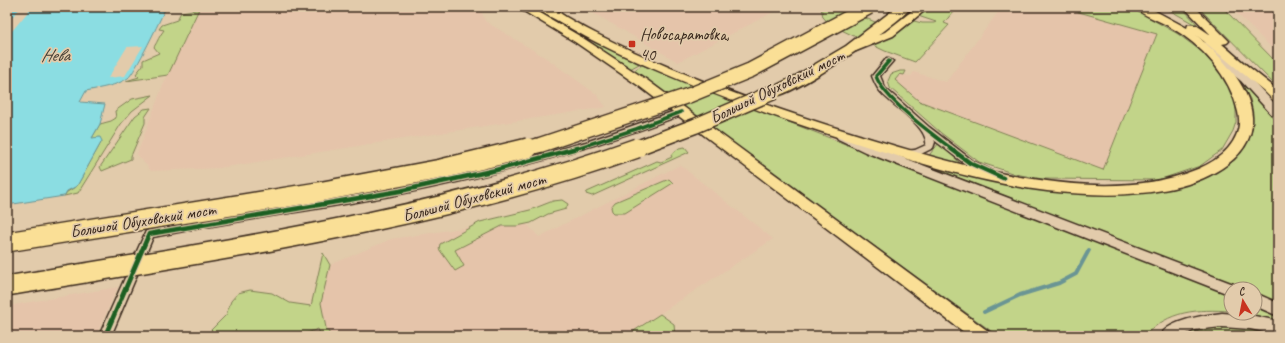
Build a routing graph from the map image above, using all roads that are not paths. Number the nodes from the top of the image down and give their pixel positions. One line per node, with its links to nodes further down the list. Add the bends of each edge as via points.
1 (522, 7): 13 (main road, via 585,44)
2 (541, 7): 16 (main road, via 596,38 669,72)
3 (869, 7): 19 (highway, Большой Обуховский мост, bridge, via 751,70 690,94 540,145 441,169 318,192)
4 (924, 7): 8 (main road)
5 (1139, 7): 9 (main road)
6 (1156, 7): 11 (main road, via 1195,29)
7 (1189, 7): 11 (main road)
8 (909, 12): 20 (highway, Большой Обуховский мост, bridge, via 802,78 726,114 560,174 389,219)
9 (1192, 37): 14 (main road, via 1217,54 1245,79); 18 (main road, via 1223,66 1239,90 1246,110 1242,137 1234,151 1222,162 1204,173 1180,182 1143,188 1029,184)
10 (889, 61): 15 (street, via 876,76 878,82 882,89)
11 (1268, 88): 12 (main road)
12 (1278, 98)
13 (681, 112): 25 (street, via 584,145 434,184 149,234); 26 (main road)
14 (1278, 114)
15 (926, 129): 17 (street, via 930,146 917,153); 18 (street, via 970,163)
16 (836, 133): 17 (main road); 21 (main road, via 869,149)
17 (899, 152): 18 (main road)
18 (1003, 178)
19 (7, 242)
20 (7, 286)
21 (1223, 286)
22 (1263, 303): 23 (main road)
23 (1278, 310)
24 (1278, 328): 27 (main road, via 1234,320 1209,320 1189,324)
25 (105, 336)
26 (982, 336)
27 (1168, 336)

